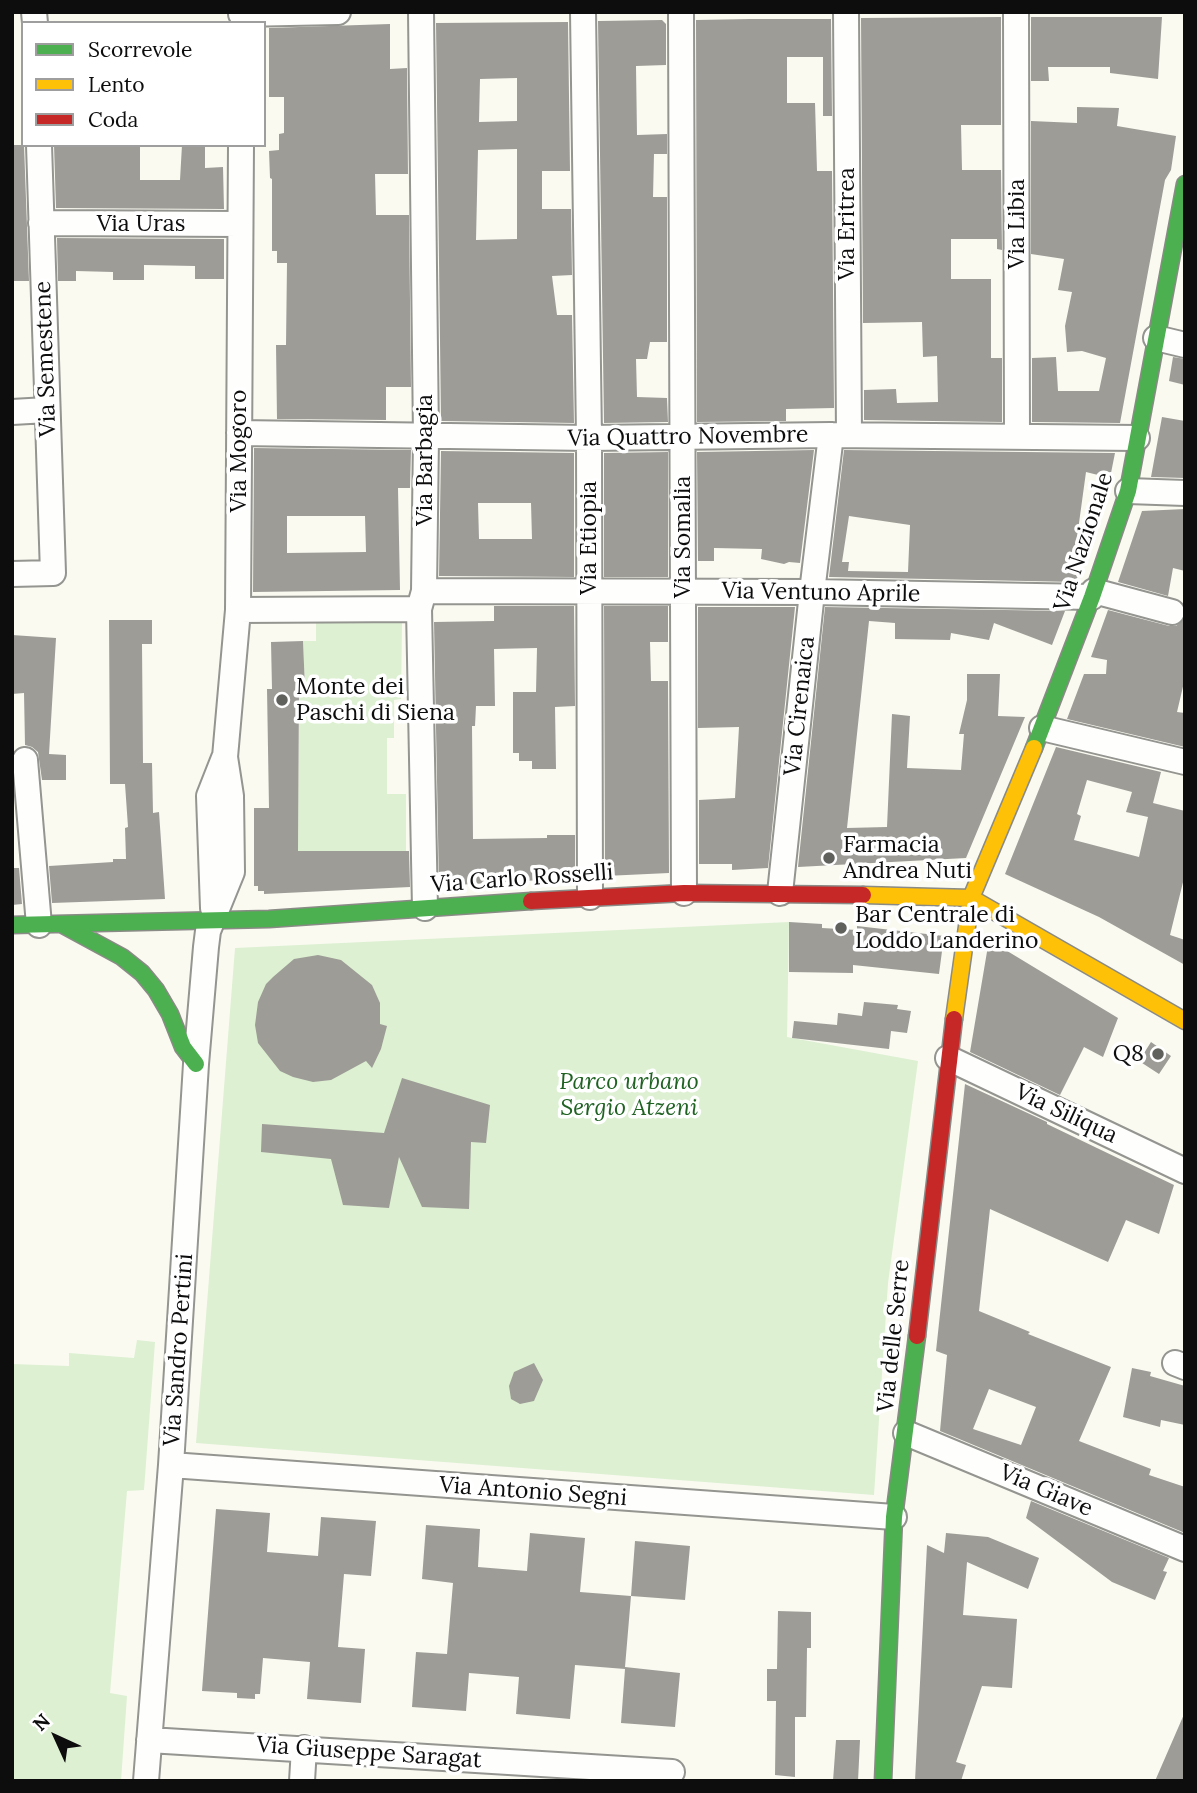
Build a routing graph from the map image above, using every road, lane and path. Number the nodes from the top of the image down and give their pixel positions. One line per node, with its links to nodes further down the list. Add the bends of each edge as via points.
1 (338, 12): 7 (street)
2 (421, 12): 20 (street, Via Barbagia)
3 (583, 12): 22 (street, Via Etiopia)
4 (681, 12): 21 (street, Via Somalia)
5 (846, 12): 18 (street, Via Eritrea)
6 (1016, 12): 19 (street, Via Libia)
7 (241, 16)
8 (39, 147): 11 (street, Via Semestene)
9 (241, 147): 12 (street, Via Mogoro)
10 (1185, 184): 13 (street, Via Nazionale)
11 (41, 223): 12 (street, Via Uras); 15 (street, Via Semestene)
12 (240, 224): 17 (street, Via Mogoro)
13 (1156, 338): 14 (street); 23 (street, Via Nazionale)
14 (1185, 345)
15 (47, 410): 16 (street); 26 (street, Via Semestene, via 53,573)
16 (12, 412)
17 (239, 433): 20 (street, Via Quattro Novembre); 32 (street, Via Mogoro)
18 (840, 435): 19 (street, Via Quattro Novembre); 21 (street, Via Quattro Novembre); 29 (street, Via Cirenaica)
19 (1017, 436): 23 (street, Via Quattro Novembre)
20 (426, 437): 22 (street, Via Quattro Novembre); 31 (street, Via Barbagia)
21 (683, 437): 22 (street, Via Quattro Novembre); 28 (street, Via Somalia)
22 (589, 438): 27 (street, Via Etiopia)
23 (1137, 438): 24 (street, Via Nazionale)
24 (1128, 491): 25 (street); 30 (street, Via Nazionale)
25 (1185, 494)
26 (12, 574)
27 (588, 591): 28 (street, Via Ventuno Aprile); 31 (street, Via Ventuno Aprile); 39 (street, Via Etiopia)
28 (683, 591): 29 (street, Via Ventuno Aprile); 37 (street, Via Somalia)
29 (812, 592): 30 (street, Via Ventuno Aprile); 38 (street, Via Cirenaica)
30 (1093, 594): 33 (street, Via Ventuno Aprile); 34 (street, Via Nazionale)
31 (422, 600): 32 (street, Via Ventuno Aprile); 41 (street, Via Barbagia)
32 (238, 610): 42 (street, Via Mogoro, via 225,757 209,796)
33 (1172, 612)
34 (1042, 728): 36 (street); 40 (street, Via Nazionale)
35 (25, 760): 43 (street)
36 (1185, 762)
37 (684, 893): 38 (street, Via Carlo Rosselli); 39 (street, Via Carlo Rosselli)
38 (780, 893): 40 (street, Via Carlo Rosselli)
39 (590, 897): 41 (street, Via Carlo Rosselli)
40 (971, 898): 45 (street); 46 (street, Via delle Serre)
41 (425, 908): 42 (street, Via Carlo Rosselli)
42 (213, 919): 43 (street, Via Carlo Rosselli); 47 (street, Via Sandro Pertini)
43 (58, 924): 44 (street, Via Carlo Rosselli); 47 (street, via 122,957 142,973)
44 (12, 925)
45 (1185, 1021)
46 (948, 1058): 48 (street, Via Siliqua); 49 (street, Via delle Serre)
47 (196, 1064): 50 (street, Via Sandro Pertini)
48 (1185, 1171)
49 (906, 1433): 51 (street, Via delle Serre); 52 (street, Via Giave)
50 (171, 1465): 51 (street, Via Antonio Segni); 53 (street, Via Sandro Pertini)
51 (894, 1517): 58 (street, Via delle Serre)
52 (1185, 1549)
53 (149, 1740): 54 (street, Via Giuseppe Saragat); 56 (street, Via Sandro Pertini)
54 (304, 1748): 55 (street, Via Giuseppe Saragat); 57 (street)
55 (672, 1772)
56 (146, 1781)
57 (303, 1781)
58 (883, 1781)

